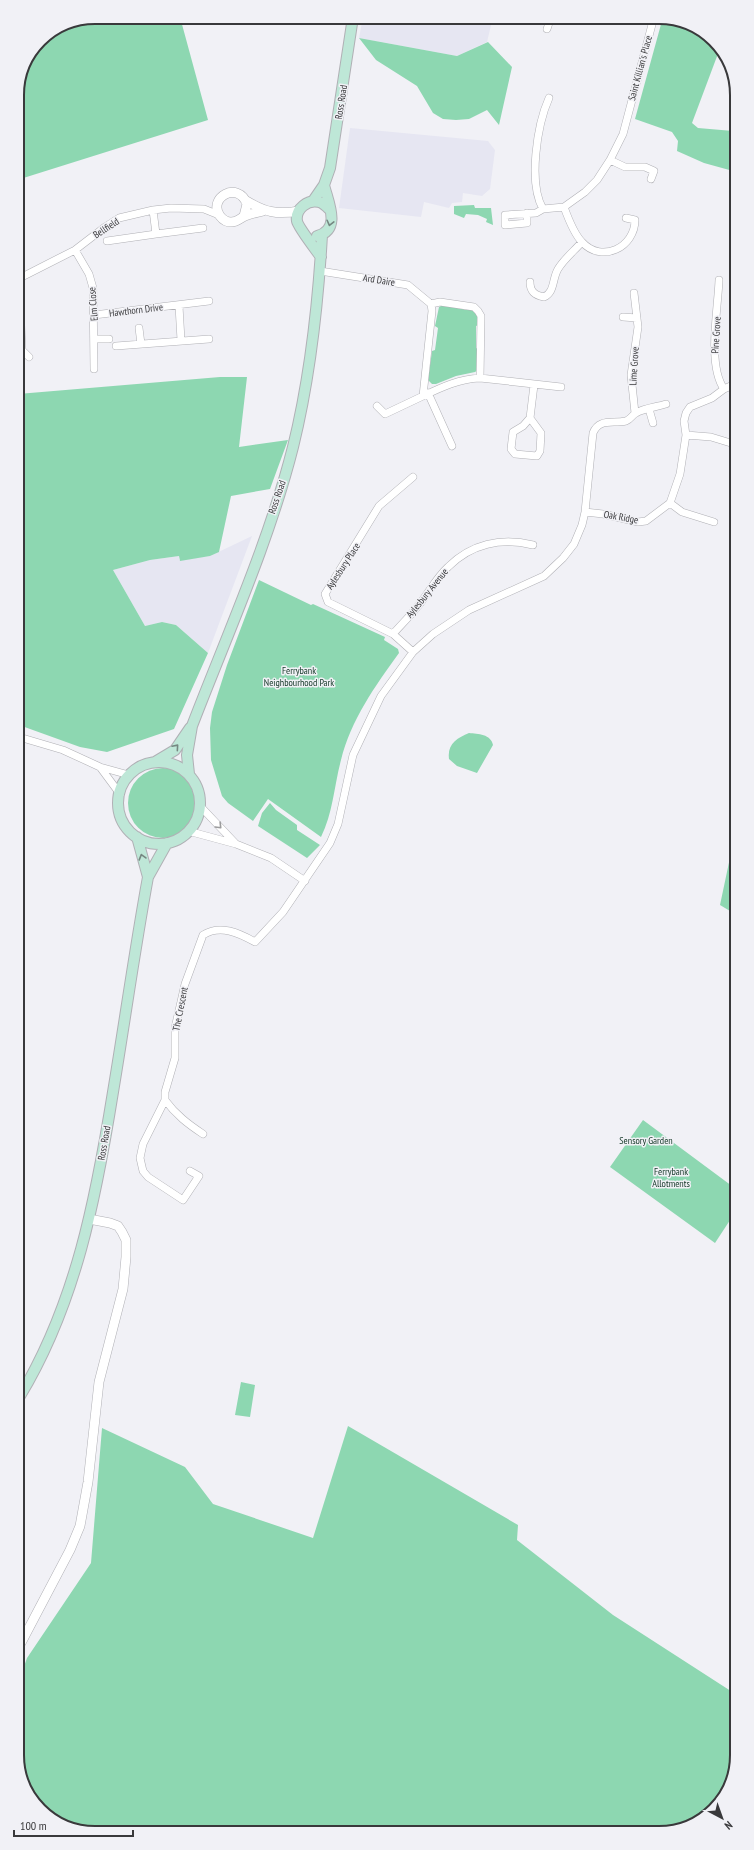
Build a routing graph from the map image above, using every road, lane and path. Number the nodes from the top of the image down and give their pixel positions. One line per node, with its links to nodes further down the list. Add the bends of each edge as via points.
1 (352, 24): 8 (main road, Ross Road, via 336,138)
2 (549, 24): 4 (street)
3 (652, 24): 6 (street, Saint Killian's Place, via 623,134)
4 (547, 29)
5 (549, 98): 15 (street, via 542,114 536,157 537,195)
6 (610, 160): 7 (street, via 625,167 645,167 654,171); 12 (street, Saint Killian's Place, via 597,180)
7 (651, 179)
8 (324, 186): 11 (main road); 14 (main road)
9 (219, 200): 10 (street, via 230,192 239,194); 13 (street, Bellfield); 21 (street)
10 (245, 200): 17 (street); 22 (street, via 247,208)
11 (313, 201): 14 (main road, via 323,203); 18 (main road)
12 (564, 207): 15 (street); 29 (street)
13 (204, 209): 16 (street, Bellfield); 21 (street, Bellfield)
14 (329, 209): 27 (main road, one-way to 27, via 332,220 328,230)
15 (544, 209): 19 (street, via 536,213)
16 (153, 210): 26 (street); 30 (street, Bellfield, via 119,218)
17 (263, 211): 20 (street); 22 (street)
18 (299, 211): 20 (street); 25 (main road, via 297,221)
19 (527, 213)
20 (283, 214): 25 (street)
21 (219, 215): 22 (street, via 231,222 236,222)
22 (244, 216)
23 (626, 218): 29 (street, via 636,220 635,227 630,239 618,250 604,252 592,249)
24 (203, 228): 26 (street)
25 (303, 231): 27 (main road, via 314,236); 31 (main road)
26 (156, 234): 28 (street)
27 (322, 235): 31 (main road, Ross Road)
28 (107, 241)
29 (582, 242): 35 (street, via 558,268 548,295 534,293 530,289)
30 (75, 250): 33 (street, Bellfield); 40 (street, Elm Close, via 89,274 93,288)
31 (321, 257): 32 (main road, Ross Road)
32 (320, 271): 38 (street, Ard Daire, via 408,285); 75 (main road, Ross Road, via 306,383 293,446 265,535)
33 (24, 277)
34 (720, 280): 57 (street, Pine Grove, via 714,358 719,382)
35 (530, 282)
36 (634, 293): 42 (street, Lime Grove)
37 (209, 301): 39 (street, Hawthorn Drive)
38 (431, 304): 53 (street, via 440,302 474,307 478,310 481,316); 58 (street)
39 (179, 306): 40 (street, Hawthorn Drive); 47 (street)
40 (94, 315): 44 (street, Elm Close)
41 (623, 317): 42 (street)
42 (637, 318): 62 (street, Lime Grove, via 631,375)
43 (139, 328): 48 (street, Hawthorn Drive)
44 (94, 339): 45 (street); 52 (street, Elm Close)
45 (109, 339)
46 (209, 339): 47 (street)
47 (181, 340): 48 (street)
48 (141, 344): 49 (street)
49 (116, 346)
50 (24, 353): 51 (street)
51 (29, 357)
52 (94, 369)
53 (480, 378): 54 (street); 58 (street, via 453,382)
54 (534, 385): 55 (street); 63 (street)
55 (561, 387)
56 (730, 387): 57 (street)
57 (724, 389): 65 (street, via 712,398 690,407 684,421)
58 (426, 394): 60 (street, via 385,414); 67 (street)
59 (666, 404): 61 (street)
60 (377, 406)
61 (649, 409): 62 (street); 64 (street)
62 (636, 413): 70 (street, via 626,420 606,422 595,428)
63 (530, 418): 63 (street, via 541,433 540,451 537,456 515,454 511,450 513,432)
64 (653, 423)
65 (686, 436): 66 (street, via 711,437); 69 (street, via 680,474)
66 (730, 443)
67 (452, 446)
68 (414, 477): 73 (street, Aylesbury Place, via 379,506 325,594 332,605)
69 (670, 503): 70 (street, Oak Ridge, via 646,521 638,522); 71 (street, via 682,512)
70 (585, 512): 74 (street, via 574,544 544,576 469,610 433,634)
71 (714, 522)
72 (533, 545): 73 (street, Aylesbury Avenue, via 507,541 489,543 468,551 447,568)
73 (393, 634): 74 (street)
74 (413, 652): 88 (street, via 381,696 368,722 353,755 338,824 330,843)
75 (192, 726): 77 (main road, one-way to 75, via 175,750); 79 (main road, via 187,755)
76 (24, 738): 78 (street, via 63,750)
77 (155, 762): 79 (main road, via 174,764); 80 (main road, via 142,765)
78 (100, 767): 80 (street); 81 (street)
79 (189, 774): 82 (main road, via 197,786)
80 (129, 775): 81 (main road, via 120,788)
81 (120, 794): 84 (main road, via 118,802 121,818 126,828)
82 (201, 807): 83 (main road, via 195,823); 86 (street, one-way to 86)
83 (188, 831): 85 (main road, via 177,840); 86 (street)
84 (137, 837): 85 (main road, via 153,843); 87 (main road, one-way to 84)
85 (167, 843): 87 (main road)
86 (236, 844): 88 (street, via 271,858)
87 (148, 877): 92 (main road, Ross Road, via 108,1121)
88 (305, 881): 89 (street, The Crescent, via 283,912 255,942 227,930 209,931 203,935 185,984 175,1028 175,1058)
89 (165, 1100): 90 (street, via 174,1112); 91 (street, The Crescent, via 143,1144 140,1164 148,1177 183,1200 199,1176)
90 (203, 1134)
91 (190, 1171)
92 (89, 1218): 93 (main road, Ross Road, via 78,1265 61,1313 44,1353); 94 (street, via 118,1226 126,1240 126,1272 99,1382 89,1476 80,1526)
93 (24, 1389)
94 (24, 1637)

